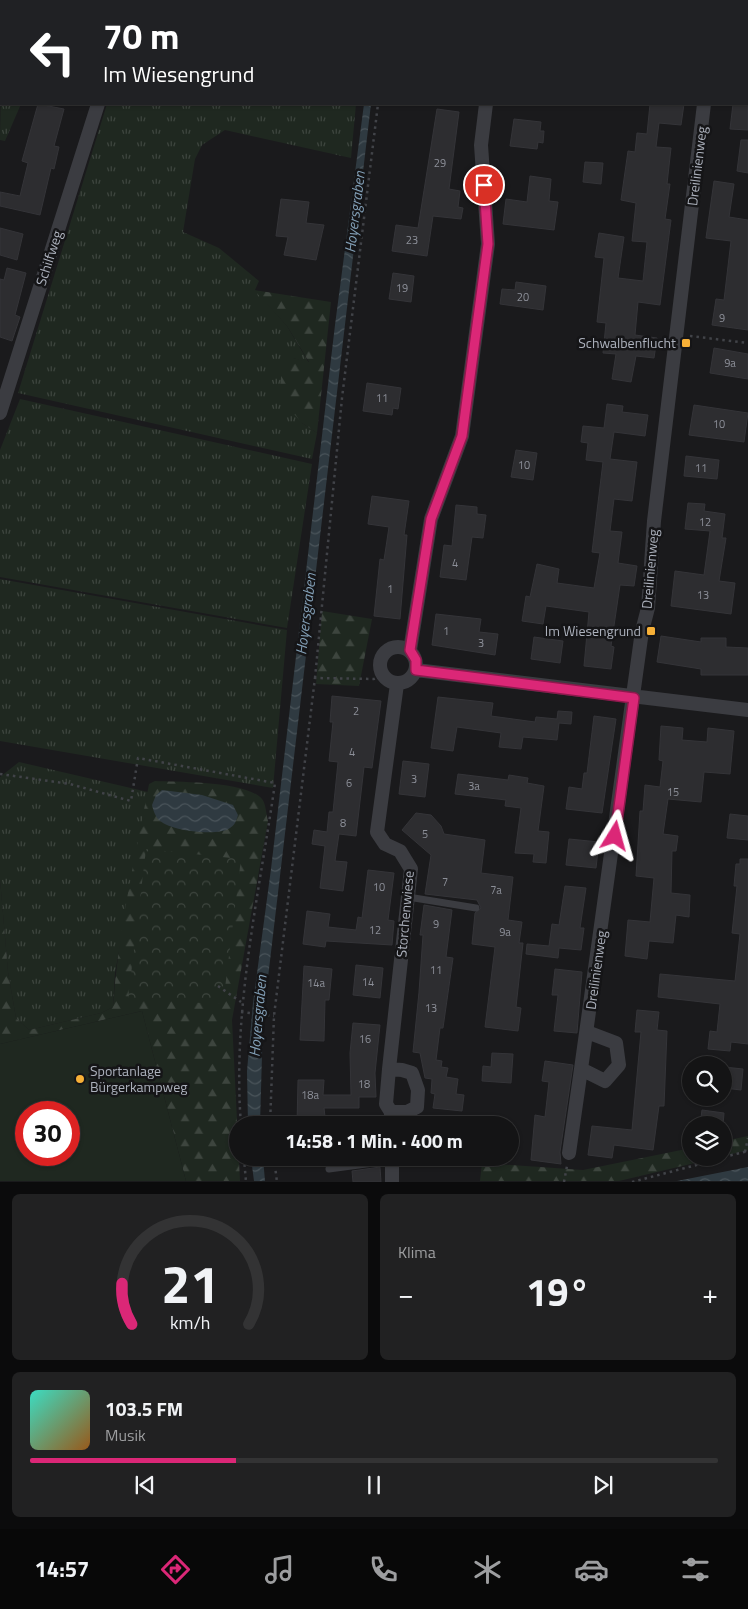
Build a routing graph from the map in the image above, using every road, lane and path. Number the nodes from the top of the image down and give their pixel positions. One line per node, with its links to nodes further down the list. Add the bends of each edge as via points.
1 (98, 105): 7 (street, Schilfweg)
2 (378, 105): 11 (path, via 342,398)
3 (486, 105): 8 (street, via 482,145 488,244 462,436 431,519)
4 (704, 105): 5 (street, Dreilinienweg)
5 (677, 334): 6 (path); 13 (street, Dreilinienweg, via 648,608)
6 (748, 343)
7 (0, 413)
8 (410, 650): 9 (street, via 416,660); 10 (street, via 399,647 386,651 380,661)
9 (416, 670): 12 (street, via 411,679); 13 (street)
10 (382, 675): 11 (path, via 374,679); 12 (street)
11 (315, 678): 21 (path)
12 (397, 684): 16 (street, Storchenwiese, via 377,832 385,844 400,851 412,869)
13 (634, 698): 14 (street); 22 (street, Dreilinienweg)
14 (748, 710)
15 (0, 774): 19 (path, via 70,784 131,801 138,758 275,782)
16 (408, 898): 17 (lane); 24 (street, Storchenwiese)
17 (476, 908)
18 (218, 986): 19 (path)
19 (242, 1002): 20 (path)
20 (241, 1012): 21 (path); 25 (path, via 238,1080)
21 (274, 1016): 26 (path)
22 (588, 1032): 23 (street, Dreilinienweg); 23 (street, via 616,1043 619,1065 605,1081)
23 (581, 1069): 31 (street, Dreilinienweg)
24 (389, 1070): 27 (street, Storchenwiese, via 386,1104); 28 (street, Storchenwiese, via 412,1073 418,1090 417,1107)
25 (240, 1116)
26 (270, 1116)
27 (390, 1116)
28 (398, 1116)
29 (748, 1138): 30 (path)
30 (746, 1151): 32 (path)
31 (569, 1153)
32 (732, 1155)
33 (245, 1166): 39 (path)
34 (275, 1166): 40 (path)
35 (351, 1166): 38 (lane)
36 (391, 1166): 41 (street)
37 (690, 1166): 42 (path)
38 (329, 1169)
39 (246, 1182)
40 (277, 1182)
41 (392, 1182)
42 (632, 1182)

